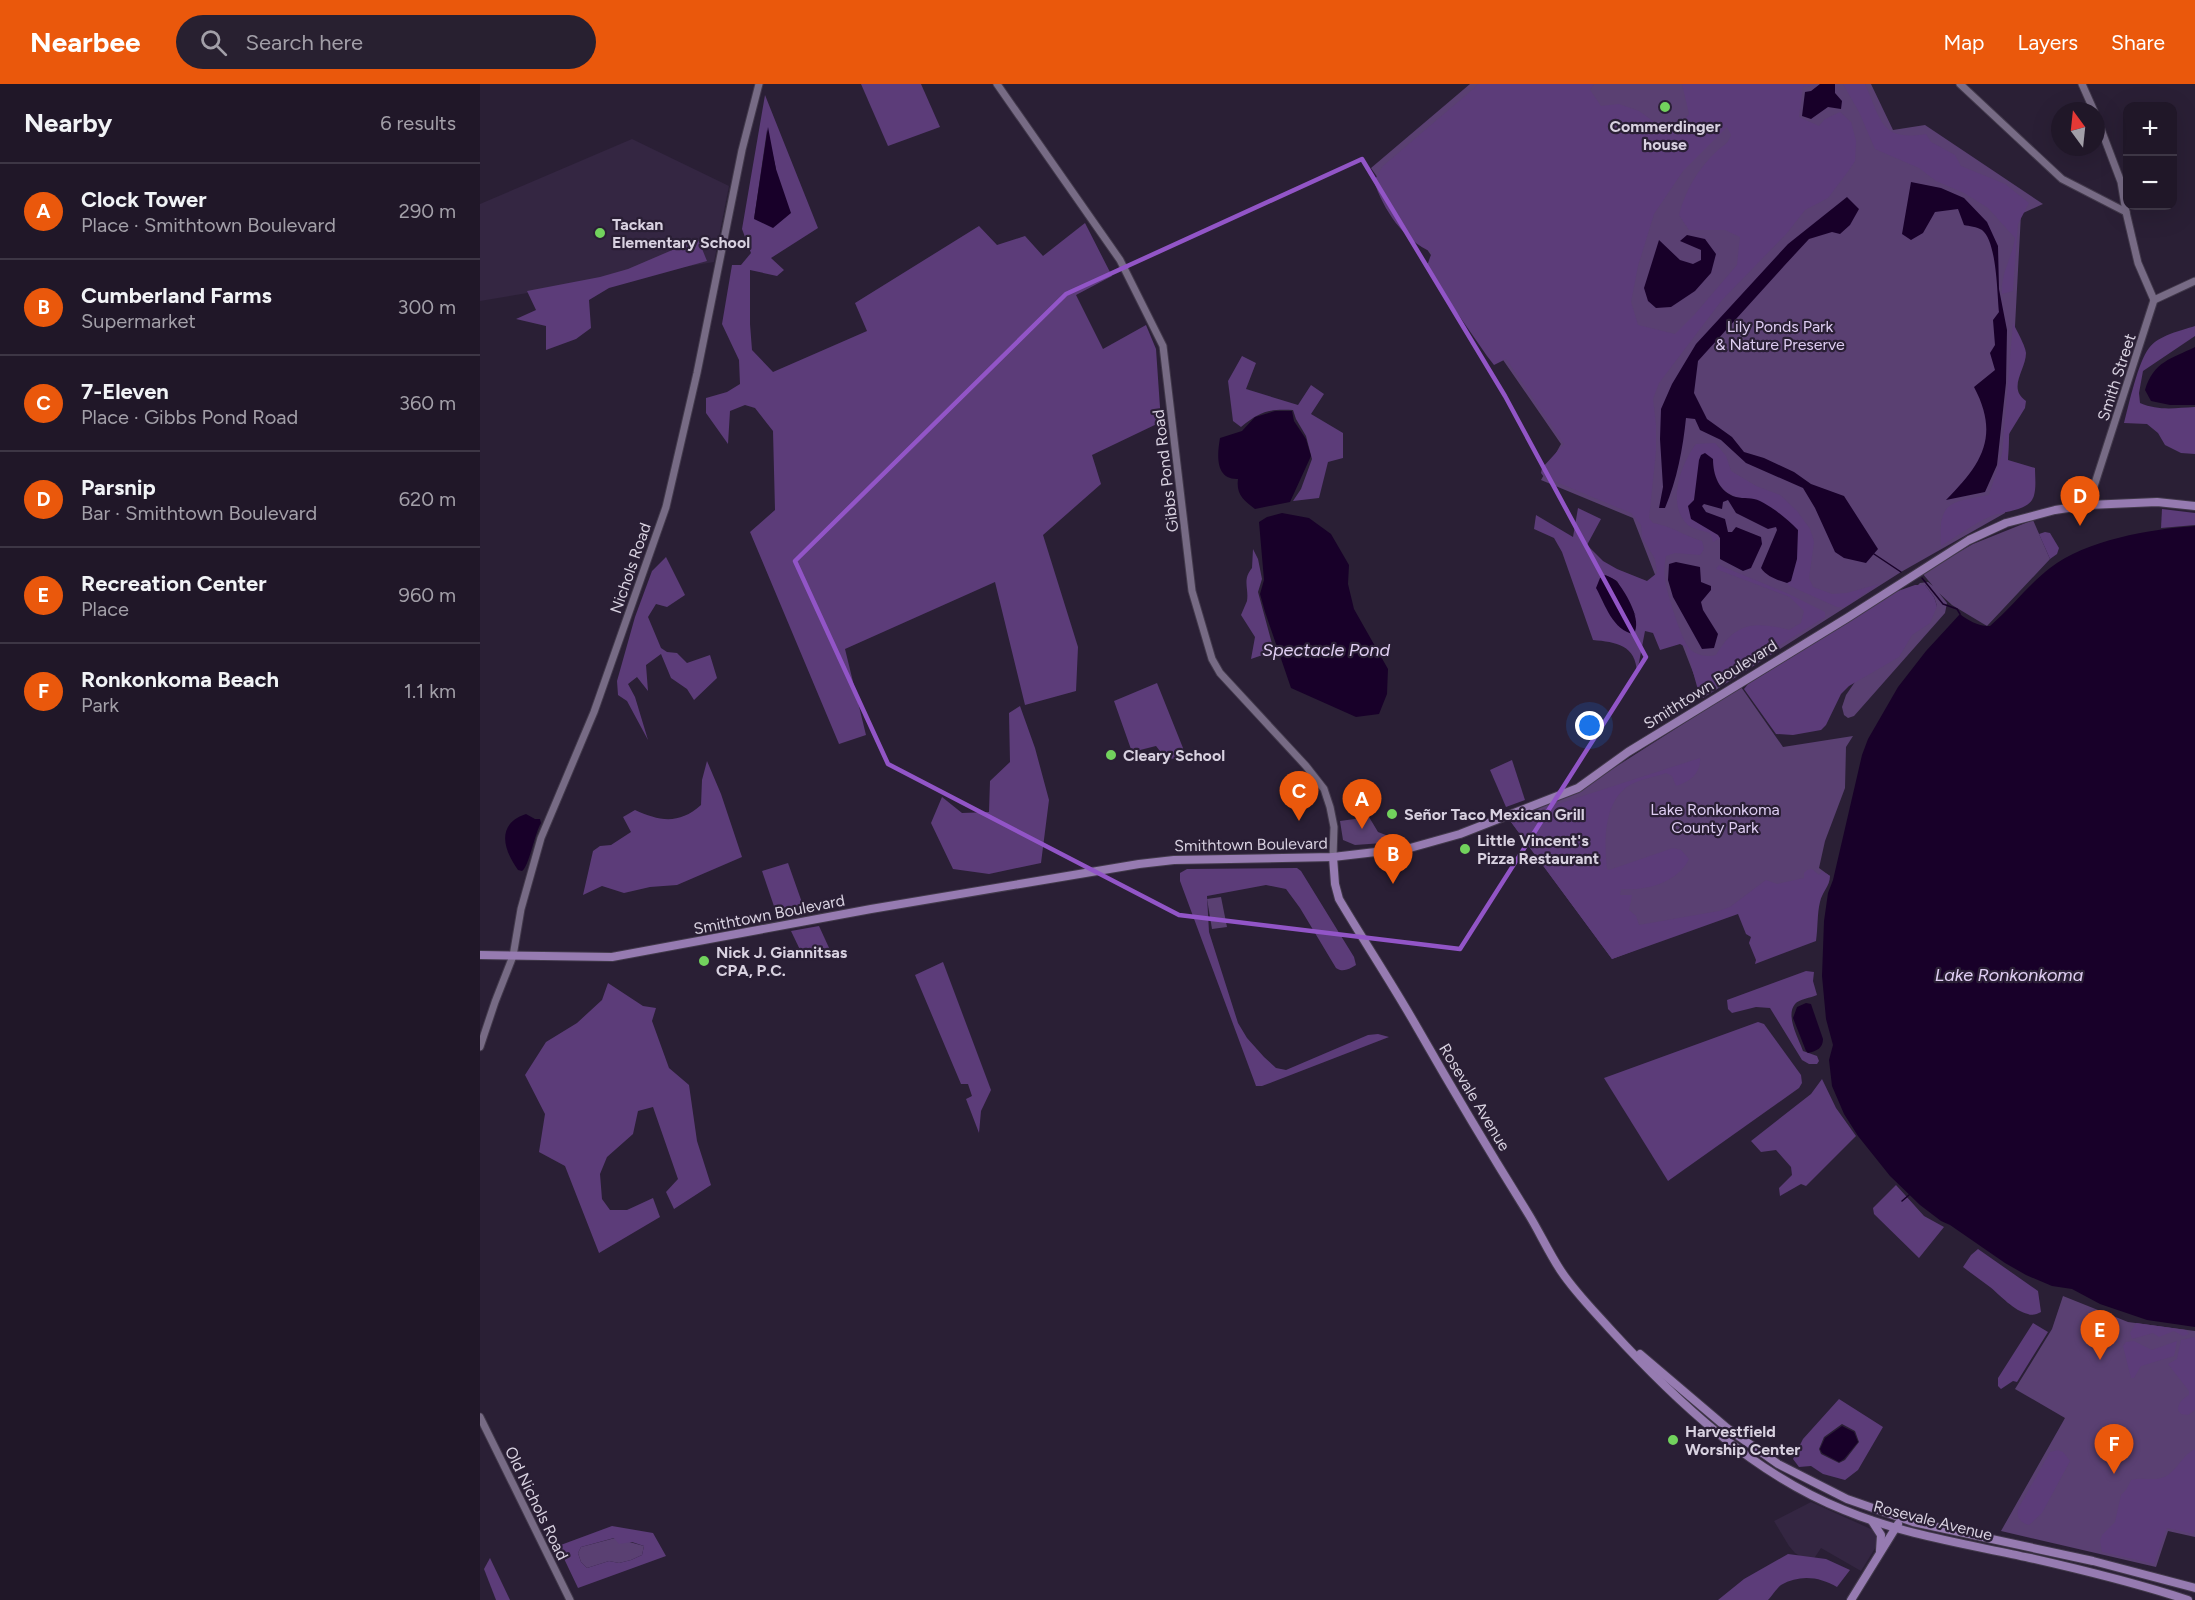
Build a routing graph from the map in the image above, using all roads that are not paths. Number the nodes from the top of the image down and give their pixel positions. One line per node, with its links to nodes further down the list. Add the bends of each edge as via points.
1 (759, 84): 14 (street, Nichols Road, via 666,507 594,712 541,838 521,909)
2 (997, 84): 12 (street, Gibbs Pond Road, via 1120,260 1163,346 1192,591 1212,659 1220,673 1324,789 1334,827)
3 (1960, 84): 7 (street, via 2062,179)
4 (2082, 84): 5 (street)
5 (2090, 102)
6 (2105, 140): 7 (street, via 2121,182)
7 (2126, 212): 9 (street, via 2138,263)
8 (2195, 281): 9 (street)
9 (2154, 300): 10 (street, Smith Street)
10 (2088, 505): 11 (main road, Smithtown Boulevard, via 2157,502); 12 (main road, Smithtown Boulevard, via 2006,523 1969,540 1628,752 1578,788 1434,842)
11 (2195, 506)
12 (1333, 857): 14 (main road, Smithtown Boulevard, via 1139,864 612,957); 16 (main road, Rosevale Avenue, via 1339,898 1359,933 1558,1268)
13 (480, 955): 14 (main road, Smithtown Boulevard)
14 (513, 956): 15 (street, Nichols Road)
15 (480, 1047)
16 (1618, 1339): 18 (main road, Rosevale Avenue, via 1630,1344 1727,1428 1778,1464 1847,1499); 19 (main road, Rosevale Avenue, via 1690,1410 1772,1473 1823,1501)
17 (480, 1417): 23 (street, Old Nichols Road)
18 (1902, 1519): 20 (main road); 22 (main road, Rosevale Avenue, via 2111,1565)
19 (1872, 1521): 20 (main road, Rosevale Avenue); 21 (main road, via 1881,1535)
20 (1895, 1529): 21 (main road); 25 (main road, Rosevale Avenue, via 2067,1566)
21 (1879, 1554): 24 (main road)
22 (2195, 1588)
23 (570, 1600)
24 (1851, 1600)
25 (2188, 1600)

